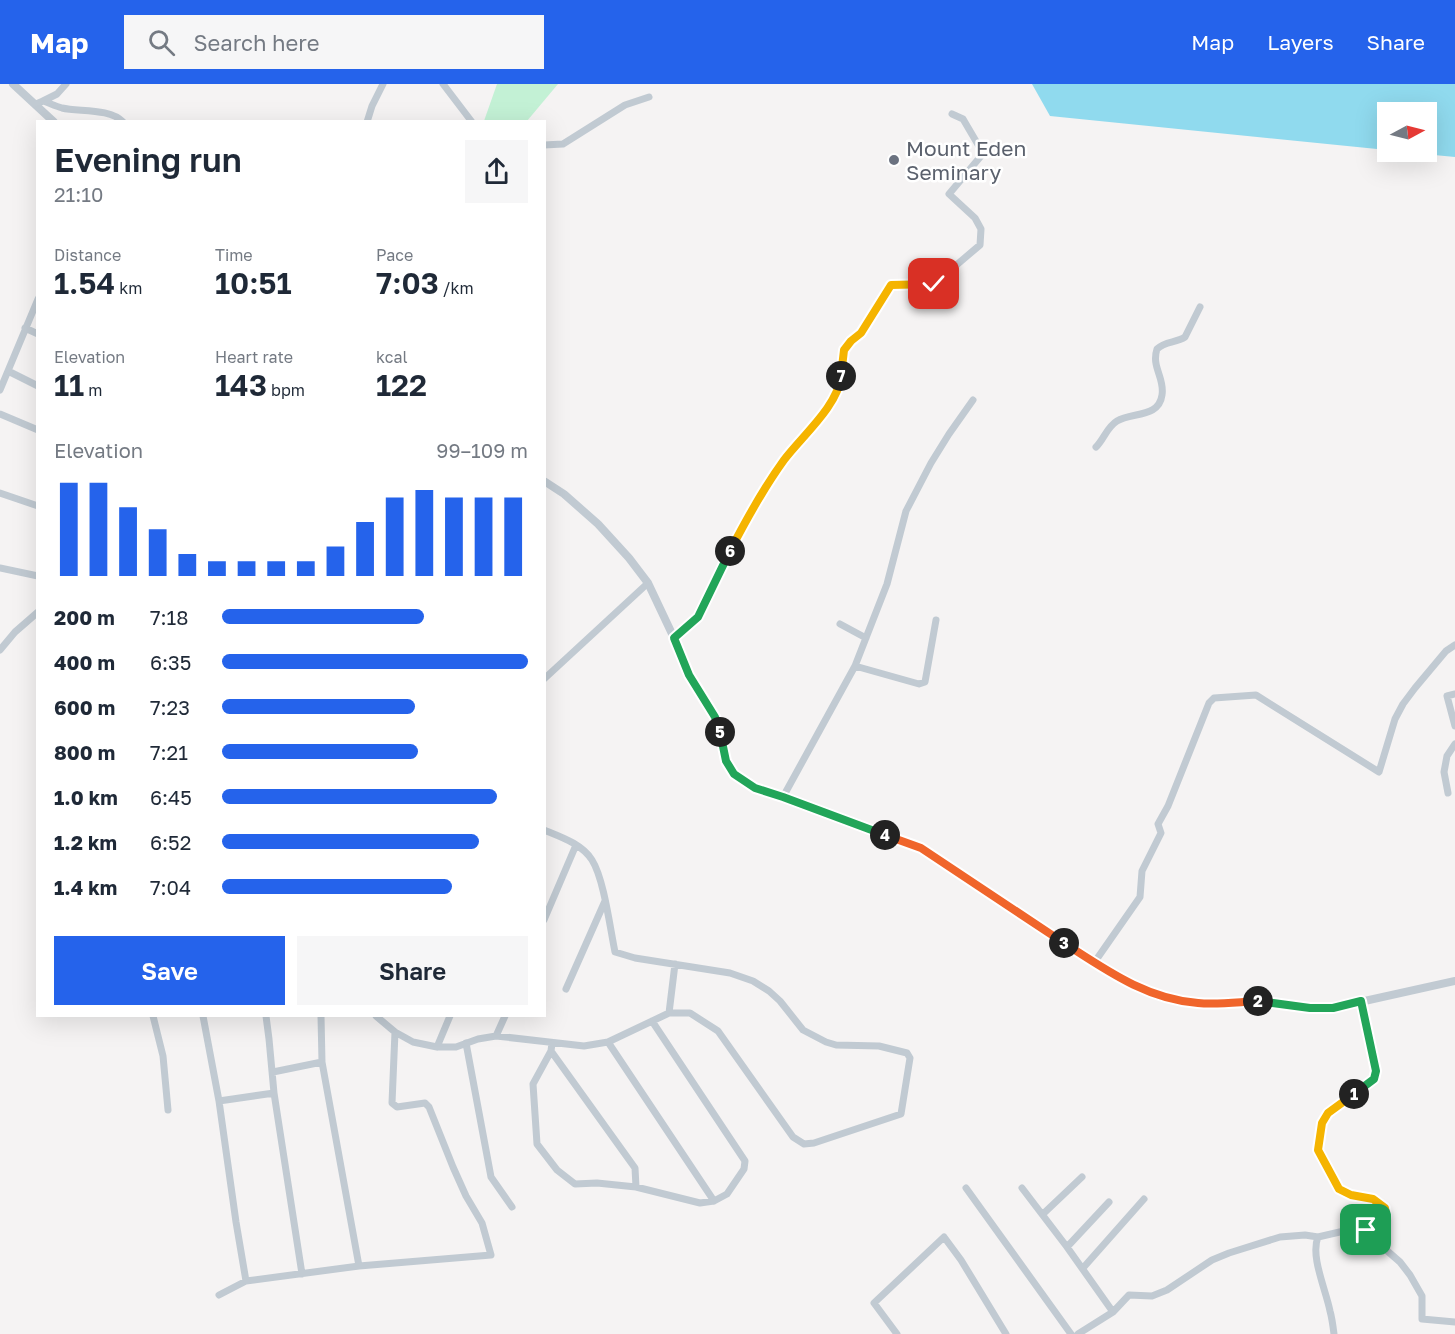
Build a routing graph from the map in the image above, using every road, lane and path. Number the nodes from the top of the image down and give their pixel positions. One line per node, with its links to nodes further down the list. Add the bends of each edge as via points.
1 (14, 84): 6 (street)
2 (66, 84): 6 (street)
3 (383, 84): 10 (street)
4 (443, 84): 11 (street)
5 (649, 97): 12 (street, via 626,105 562,144)
6 (40, 103): 8 (street); 9 (street, via 103,113)
7 (952, 114): 33 (street, via 963,119 980,148 981,156 949,194 975,218 981,229 980,245 934,284 891,285 861,333 844,350 840,386 833,398 758,498 698,617)
8 (53, 120)
9 (121, 120)
10 (368, 120)
11 (470, 120)
12 (546, 145)
13 (36, 303): 15 (street)
14 (1200, 307): 23 (street, via 1185,337 1157,349 1155,360 1163,389 1159,405 1113,424)
15 (25, 328): 16 (street); 17 (street)
16 (36, 333)
17 (8, 371): 18 (street); 19 (street)
18 (36, 385)
19 (0, 390)
20 (973, 400): 34 (street, via 931,463 906,511 887,584)
21 (0, 414): 22 (street)
22 (36, 429)
23 (1096, 447)
24 (546, 482): 29 (street, via 598,524)
25 (0, 492): 26 (street)
26 (36, 505)
27 (0, 568): 28 (street)
28 (36, 576)
29 (648, 583): 33 (street); 38 (street)
30 (36, 614): 36 (street)
31 (936, 620): 37 (street, via 925,682 919,684)
32 (840, 624): 34 (street)
33 (674, 638): 43 (street, via 689,675 715,717 726,761 734,774 755,788)
34 (866, 638): 37 (street)
35 (1455, 645): 48 (street, via 1403,704 1379,772 1256,694 1214,698 1158,824 1161,833 1142,871 1140,897)
36 (0, 650)
37 (855, 666): 43 (street)
38 (546, 677)
39 (1455, 694): 40 (street, via 1447,696)
40 (1455, 726)
41 (1455, 744): 42 (street, via 1447,756 1444,772)
42 (1448, 793)
43 (783, 797): 48 (street, via 921,848)
44 (546, 831): 45 (street)
45 (576, 845): 46 (street, via 592,859); 47 (street)
46 (605, 901): 49 (street, via 615,952); 51 (street)
47 (546, 915)
48 (1094, 963): 52 (street, via 1138,987 1182,1001 1258,1001 1310,1008 1333,1008)
49 (675, 964): 53 (street); 53 (street, via 753,981 780,1001 802,1030 826,1042 879,1046 907,1053 910,1058 901,1114 804,1144 793,1137 718,1031 690,1013)
50 (1455, 981): 52 (street)
51 (566, 990)
52 (1361, 1001): 82 (street, via 1376,1071 1374,1079 1328,1113 1322,1123 1318,1150 1339,1189 1373,1199 1385,1208 1382,1232)
53 (669, 1013): 61 (street)
54 (153, 1017): 72 (street, via 163,1056)
55 (203, 1017): 71 (street)
56 (266, 1017): 69 (street)
57 (321, 1017): 68 (street)
58 (377, 1017): 62 (street)
59 (450, 1017): 66 (street)
60 (505, 1017): 63 (street)
61 (652, 1021): 64 (street); 78 (street, via 745,1161 727,1194)
62 (395, 1032): 66 (street, via 413,1042); 85 (street, via 392,1103 397,1107 425,1103 429,1107 466,1196 482,1223 491,1255)
63 (496, 1036): 65 (street); 67 (street)
64 (608, 1042): 67 (street); 78 (street)
65 (466, 1043): 66 (street); 80 (street, via 491,1177)
66 (437, 1047)
67 (551, 1047): 74 (street, via 635,1168); 74 (street, via 533,1084 537,1144 557,1170 575,1184)
68 (322, 1062): 69 (street); 85 (street)
69 (273, 1072): 70 (street)
70 (273, 1093): 71 (street); 87 (street)
71 (219, 1101): 88 (street)
72 (168, 1110)
73 (1082, 1177): 81 (street)
74 (636, 1187): 78 (street, via 700,1203)
75 (966, 1188): 94 (street)
76 (1022, 1188): 81 (street)
77 (1144, 1199): 86 (street)
78 (714, 1201)
79 (1110, 1202): 84 (street)
80 (512, 1207)
81 (1043, 1214): 84 (street)
82 (1376, 1235): 83 (street, via 1366,1230); 91 (street, via 1377,1242 1400,1262 1422,1296 1422,1319)
83 (1318, 1237): 90 (street, via 1280,1238 1229,1252 1167,1290 1152,1296 1129,1295); 96 (street, via 1316,1256)
84 (1067, 1247): 86 (street)
85 (359, 1266): 87 (street)
86 (1083, 1269): 90 (street)
87 (302, 1274): 88 (street)
88 (246, 1281): 89 (street)
89 (219, 1295)
90 (1113, 1312): 95 (street)
91 (1455, 1322)
92 (897, 1334): 93 (street, via 874,1303 944,1237)
93 (1006, 1334)
94 (1071, 1334)
95 (1078, 1334)
96 (1334, 1334)

